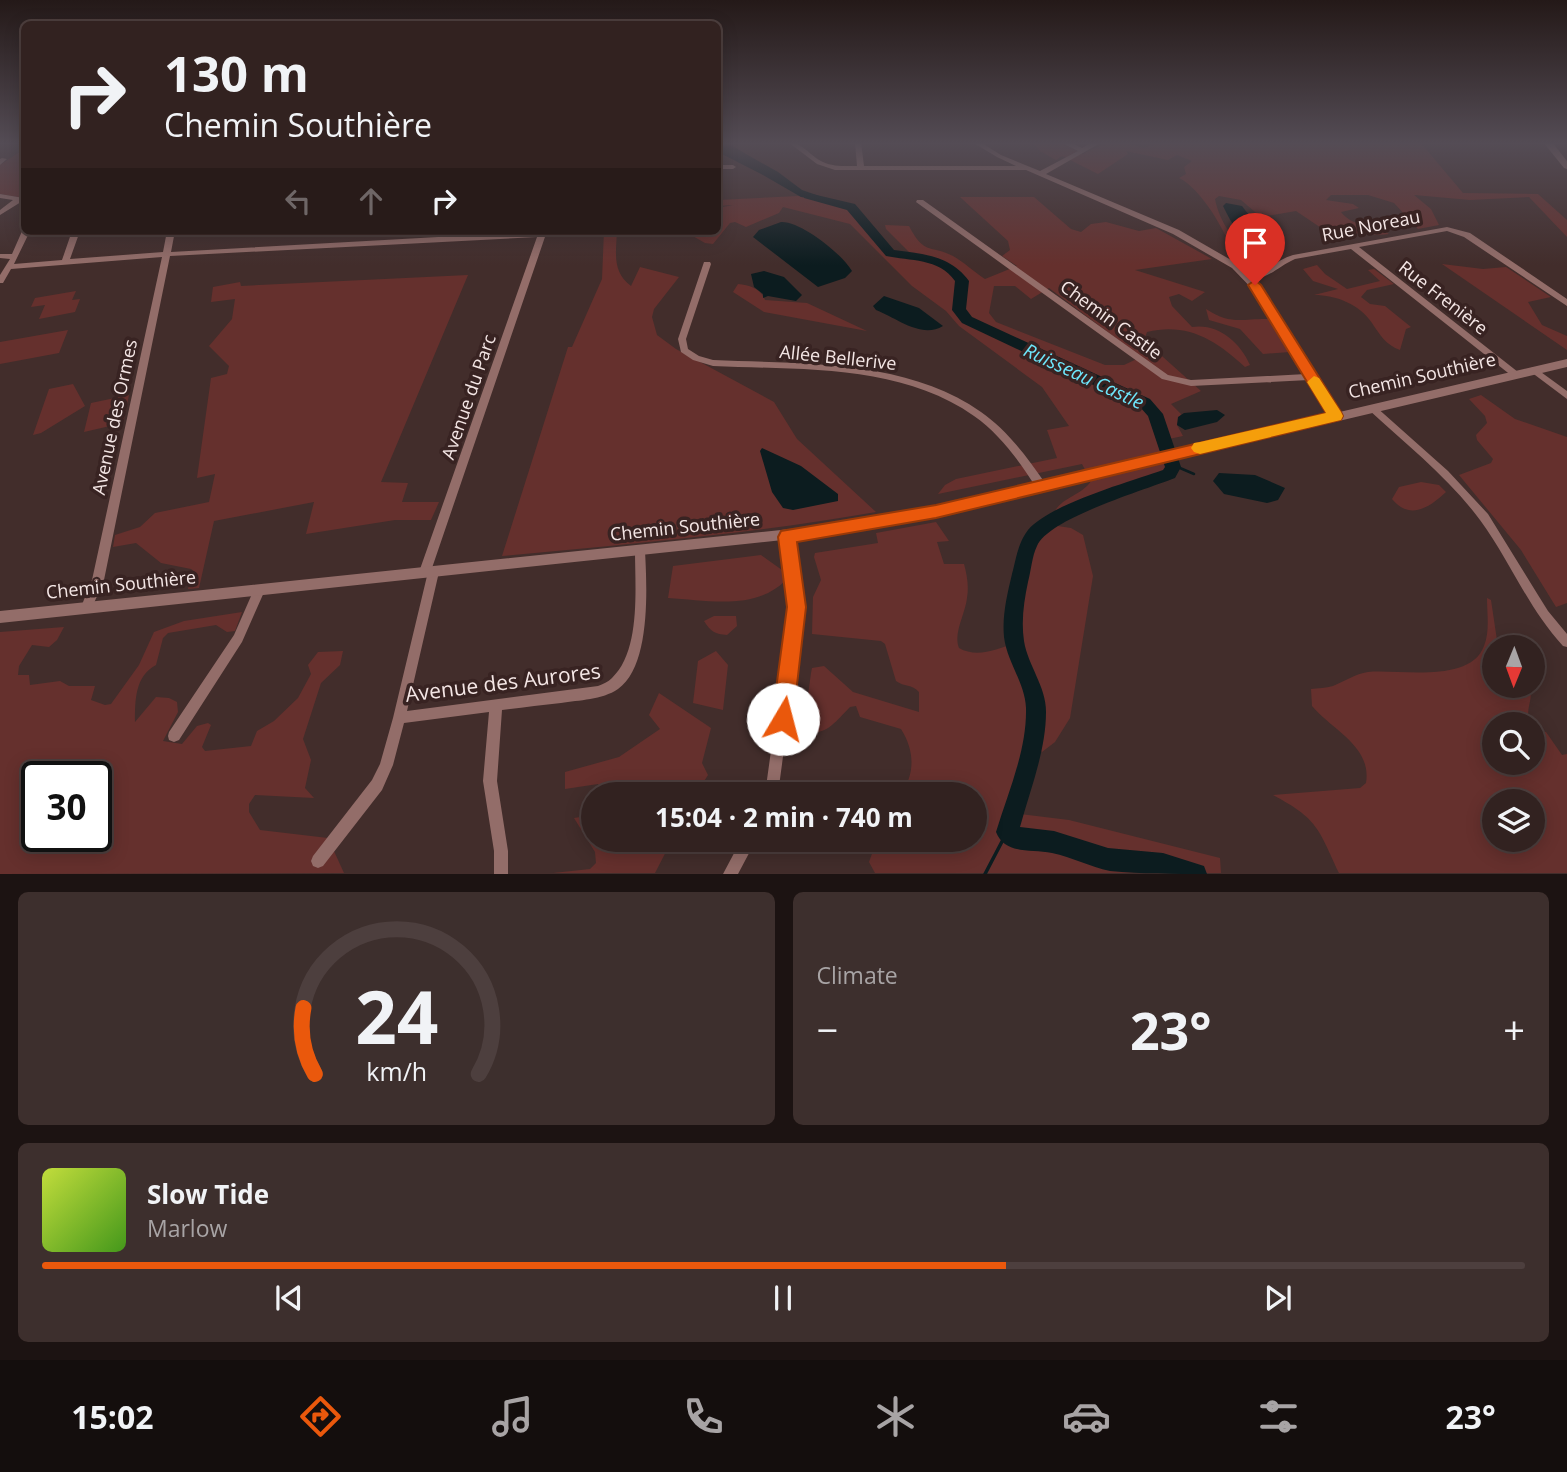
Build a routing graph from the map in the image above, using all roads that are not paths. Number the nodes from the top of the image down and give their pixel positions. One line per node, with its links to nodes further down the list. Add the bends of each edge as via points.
1 (1064, 183): 19 (street, via 1193,241)
2 (0, 196): 3 (street)
3 (21, 200)
4 (21, 201): 6 (street)
5 (920, 202): 25 (street, Chemin Castle, via 1165,377 1191,383)
6 (0, 212)
7 (24, 235): 15 (street)
8 (75, 235): 16 (street)
9 (170, 235): 13 (street, Avenue des Ormes)
10 (491, 235): 13 (street)
11 (541, 235): 32 (street, Avenue du Parc)
12 (1352, 246): 19 (street, Rue Noreau, via 1293,257 1269,275); 21 (street, Rue Noreau, via 1439,229 1458,231); 24 (street, Rue Frenière)
13 (166, 254): 16 (street); 34 (street, Avenue des Ormes, via 97,580)
14 (0, 256): 15 (street)
15 (15, 257): 18 (street)
16 (66, 261): 18 (street)
17 (707, 264): 29 (street, Allée Bellerive, via 682,339 684,350 696,358 906,380 975,411 1021,456)
18 (9, 267): 20 (street)
19 (1249, 278): 25 (street)
20 (0, 281)
21 (1567, 303)
22 (1567, 363): 23 (street, Chemin Southière)
23 (1534, 370): 24 (street, Chemin Southière); 26 (street)
24 (1515, 374): 27 (street, Chemin Southière)
25 (1311, 377): 28 (street)
26 (1567, 396)
27 (1371, 408): 28 (street, Chemin Southière); 36 (street, via 1474,505)
28 (1335, 416): 29 (street, Chemin Southière)
29 (1041, 486): 30 (street, Chemin Southière, via 911,516)
30 (787, 537): 31 (street, Chemin Southière); 40 (street, via 797,607)
31 (640, 551): 32 (street, Chemin Southière); 37 (street, Avenue des Aurores, via 636,636 621,681 599,692)
32 (429, 572): 33 (street, Chemin Southière); 38 (street, Avenue des Aurores)
33 (258, 590): 34 (street, Chemin Southière); 39 (street, via 238,638)
34 (87, 607): 35 (street, Chemin Southière)
35 (0, 617)
36 (1567, 642)
37 (496, 706): 38 (street, Avenue des Aurores); 43 (street, via 489,780)
38 (399, 718): 42 (street, via 377,785)
39 (174, 736)
40 (773, 782)
41 (742, 852): 44 (street)
42 (318, 861)
43 (501, 873)
44 (730, 873)

